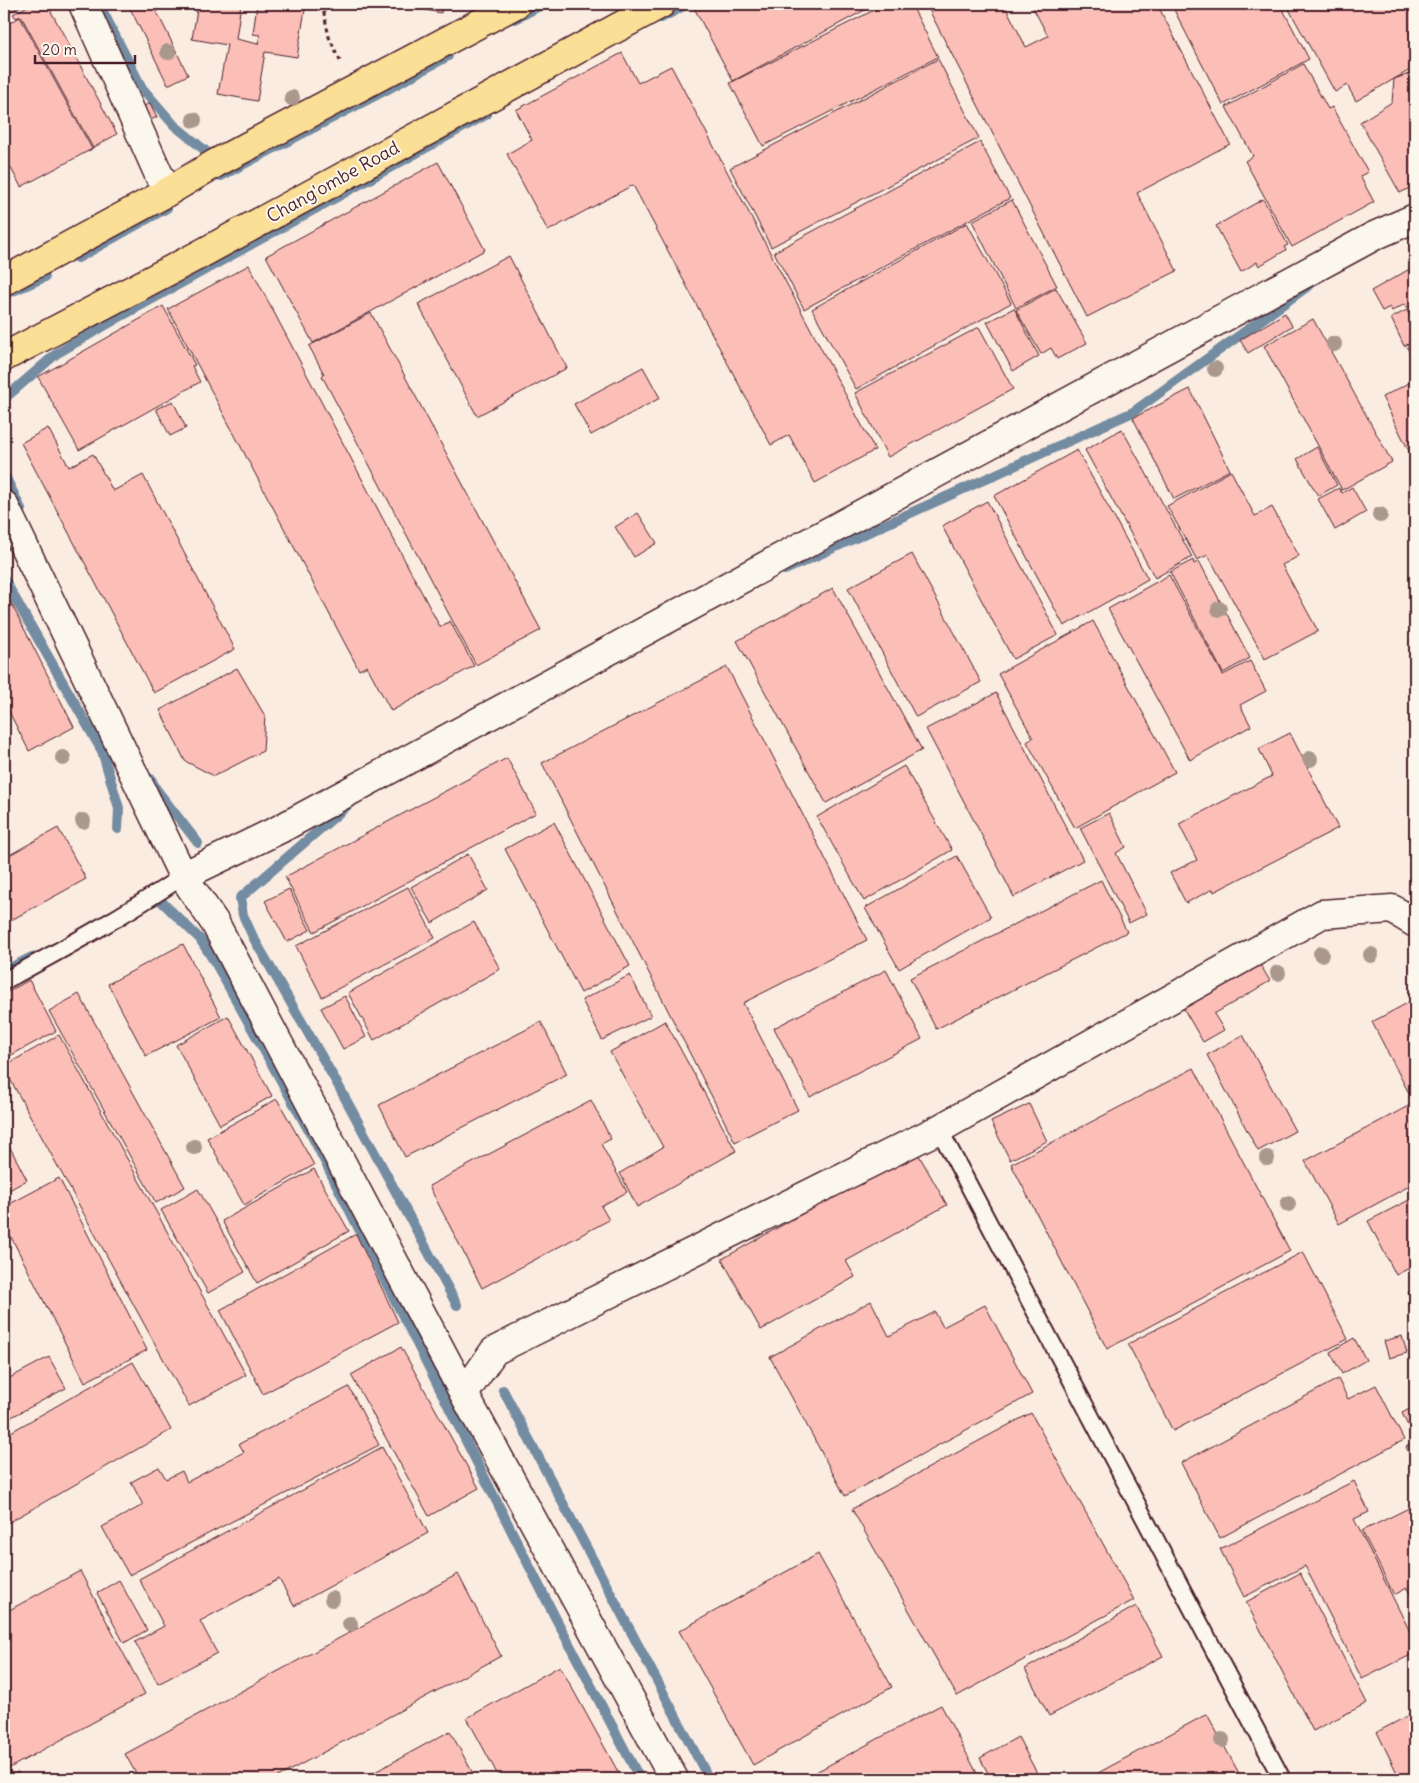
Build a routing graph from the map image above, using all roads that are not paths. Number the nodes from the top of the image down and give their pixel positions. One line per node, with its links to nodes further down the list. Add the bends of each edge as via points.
1 (82, 4): 4 (street)
2 (516, 4): 4 (main road)
3 (661, 4): 7 (main road, Chang'ombe Road)
4 (169, 190): 6 (main road)
5 (1415, 218): 9 (street, via 1374,236 280,829)
6 (4, 280)
7 (4, 357)
8 (4, 505): 9 (street)
9 (183, 876): 11 (lane, via 100,929); 13 (street, via 214,923)
10 (1415, 923): 12 (street, via 1392,909 1322,914)
11 (4, 981)
12 (939, 1129): 13 (street, via 494,1351); 15 (lane)
13 (464, 1394): 14 (street)
14 (674, 1779)
15 (1282, 1779)

